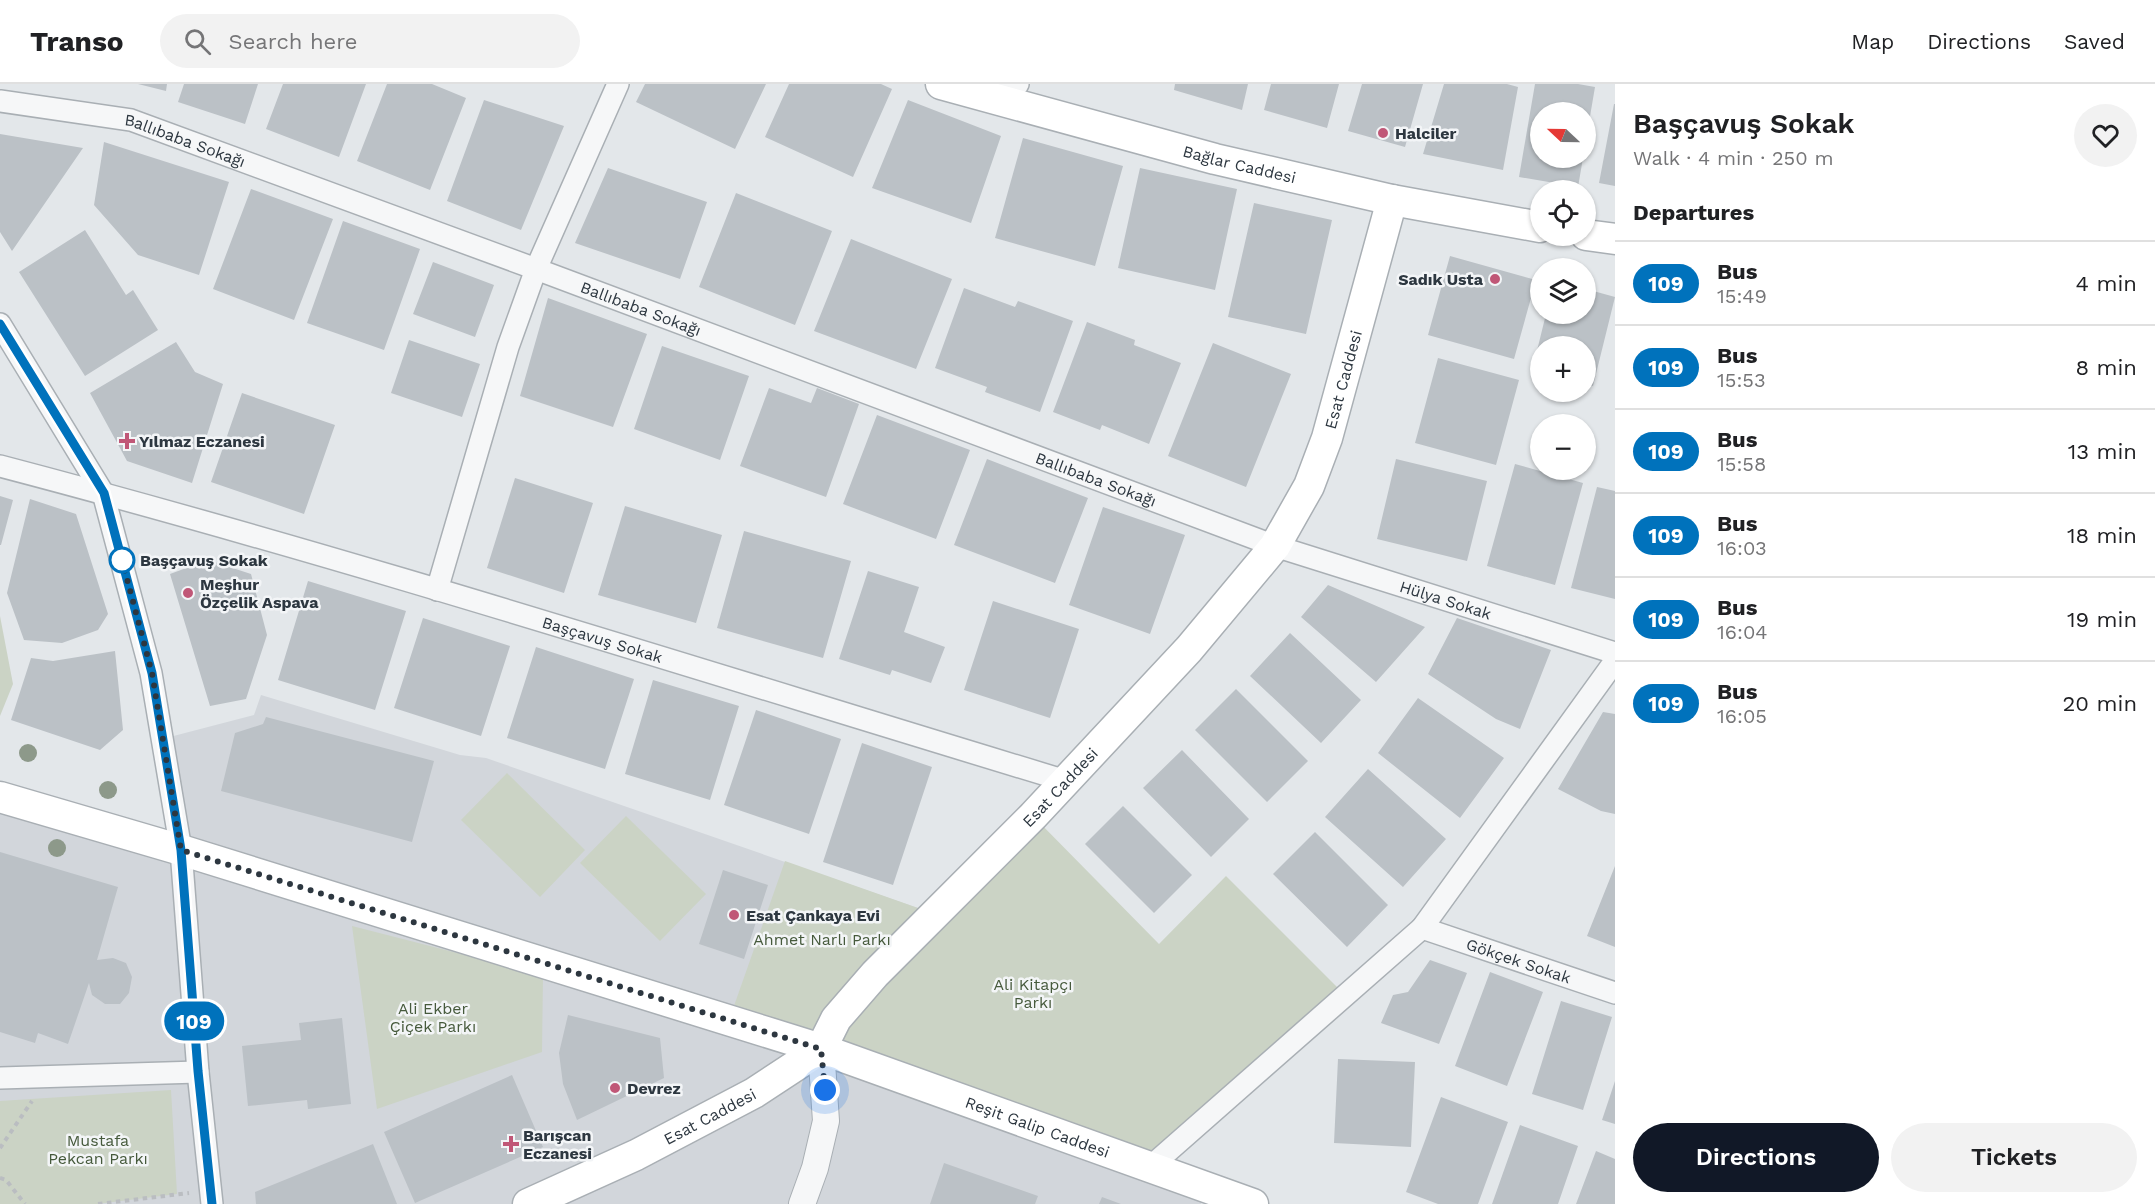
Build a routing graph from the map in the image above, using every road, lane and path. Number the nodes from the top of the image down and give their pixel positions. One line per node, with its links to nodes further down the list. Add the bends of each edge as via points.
1 (618, 84): 10 (street)
2 (941, 84): 4 (main road, Bağlar Caddesi)
3 (1018, 84): 4 (street)
4 (992, 99): 6 (main road, Bağlar Caddesi, via 1215,159)
5 (0, 101): 10 (street, Ballıbaba Sokağı, via 131,120)
6 (1392, 200): 7 (main road, Bağlar Caddesi); 14 (main road, Esat Caddesi, via 1327,438 1309,486)
7 (1530, 225)
8 (1596, 236): 9 (main road)
9 (1615, 239)
10 (536, 269): 14 (street, Ballıbaba Sokağı); 15 (street, via 508,347)
11 (0, 324): 13 (street)
12 (0, 466): 13 (street, Başçavuş Sokak)
13 (104, 493): 15 (street, Başçavuş Sokak); 20 (street, via 152,673)
14 (1275, 546): 16 (street, Hülya Sokak); 18 (main road, Esat Caddesi, via 1189,649)
15 (437, 591): 18 (street, Başçavuş Sokak)
16 (1615, 653)
17 (1615, 661): 21 (street)
18 (1066, 781): 23 (main road, Esat Caddesi, via 875,974 836,1019)
19 (0, 797): 20 (main road, Reşit Galip Caddesi)
20 (181, 850): 23 (main road, Reşit Galip Caddesi); 24 (street)
21 (1422, 928): 22 (street, Gökçek Sokak); 28 (street)
22 (1615, 993)
23 (821, 1049): 28 (main road, Reşit Galip Caddesi); 33 (main road, Esat Caddesi, via 754,1093 636,1155); 34 (street, via 826,1121)
24 (198, 1071): 25 (street); 30 (street)
25 (50, 1076): 26 (street); 27 (path)
26 (0, 1078)
27 (0, 1148)
28 (1149, 1168): 35 (main road, Reşit Galip Caddesi)
29 (0, 1178): 31 (path)
30 (211, 1197): 32 (path)
31 (25, 1204)
32 (98, 1204)
33 (528, 1204)
34 (802, 1204)
35 (1253, 1204)

